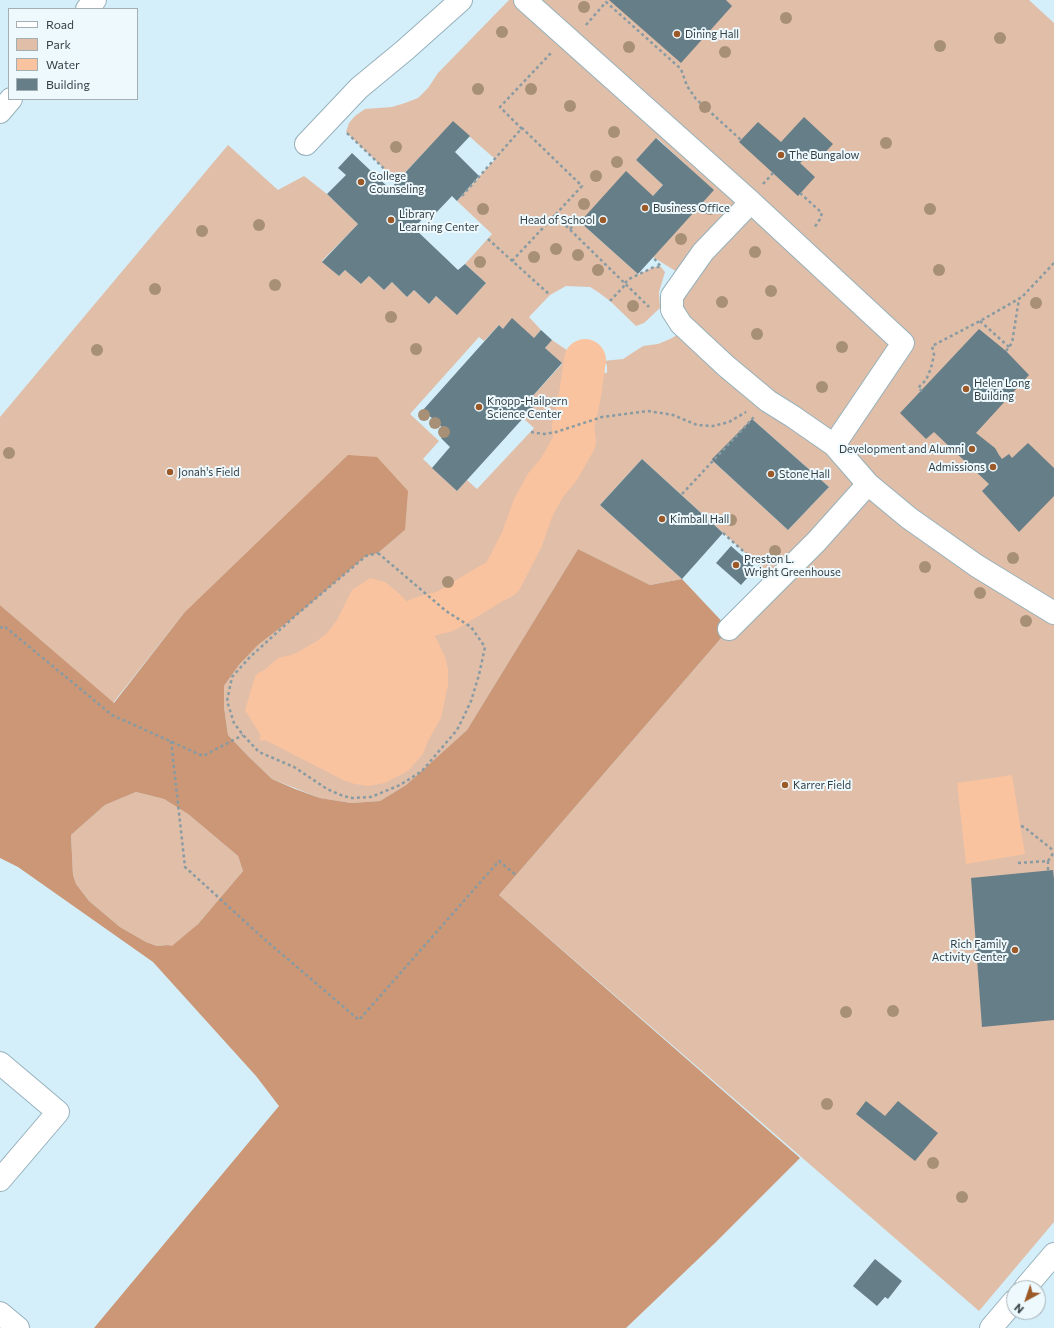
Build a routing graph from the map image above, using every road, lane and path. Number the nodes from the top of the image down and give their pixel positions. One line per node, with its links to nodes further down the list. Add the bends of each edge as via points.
1 (95, 0): 4 (street)
2 (461, 0): 11 (street, via 358,88)
3 (525, 0): 5 (street)
4 (88, 8)
5 (569, 39): 8 (path, via 500,107); 10 (path, via 606,2 681,68 687,86 696,99); 15 (street)
6 (10, 100): 7 (street)
7 (0, 112)
8 (523, 129): 14 (path); 16 (path, via 582,186)
9 (346, 132): 12 (path)
10 (741, 140)
11 (306, 144)
12 (397, 181)
13 (800, 193): 19 (path, via 822,213)
14 (462, 196)
15 (752, 202): 33 (street, via 695,262 672,296 672,310 681,324); 35 (street, via 903,343)
16 (555, 215): 18 (path); 22 (path)
17 (583, 219): 18 (path)
18 (570, 229): 24 (path)
19 (811, 232)
20 (488, 239): 22 (path)
21 (653, 257): 24 (path, via 661,267 654,267)
22 (512, 261): 25 (path)
23 (1054, 263): 26 (path)
24 (625, 283): 27 (path); 28 (path)
25 (550, 295)
26 (1019, 299): 29 (path); 30 (path, via 1012,343)
27 (610, 301)
28 (650, 308)
29 (980, 321): 30 (path); 32 (path, via 932,346 934,355 931,368 926,380 918,388)
30 (1009, 347): 31 (path)
31 (1006, 351)
32 (922, 391)
33 (768, 401): 34 (path, via 730,422 713,426 697,425 673,415 648,411 602,417 544,434); 35 (street); 37 (path)
34 (531, 432)
35 (834, 445): 36 (street)
36 (868, 484): 39 (street, via 816,542); 40 (street, via 909,518 964,557)
37 (682, 494)
38 (723, 533): 39 (path)
39 (776, 581): 42 (street)
40 (1054, 612)
41 (0, 628): 44 (path, via 4,626 112,715)
42 (729, 629)
43 (243, 735): 43 (path, via 259,752 294,767 337,794 352,798 371,797 400,785 422,771 457,730 471,701 485,647 471,627 446,611 378,553 366,556 295,616 232,677 227,701 234,723); 44 (path, via 203,756)
44 (171, 741): 50 (path, via 185,867 359,1020 499,861)
45 (1021, 826): 46 (path)
46 (1054, 851): 47 (path)
47 (1048, 861): 48 (path); 49 (path)
48 (1018, 863)
49 (1048, 870)
50 (516, 875)
51 (0, 1063): 52 (street, via 58,1112)
52 (0, 1180)
53 (1054, 1254): 54 (street)
54 (1032, 1280)
55 (1006, 1310): 58 (street)
56 (0, 1313): 57 (street)
57 (18, 1328)
58 (991, 1328)

